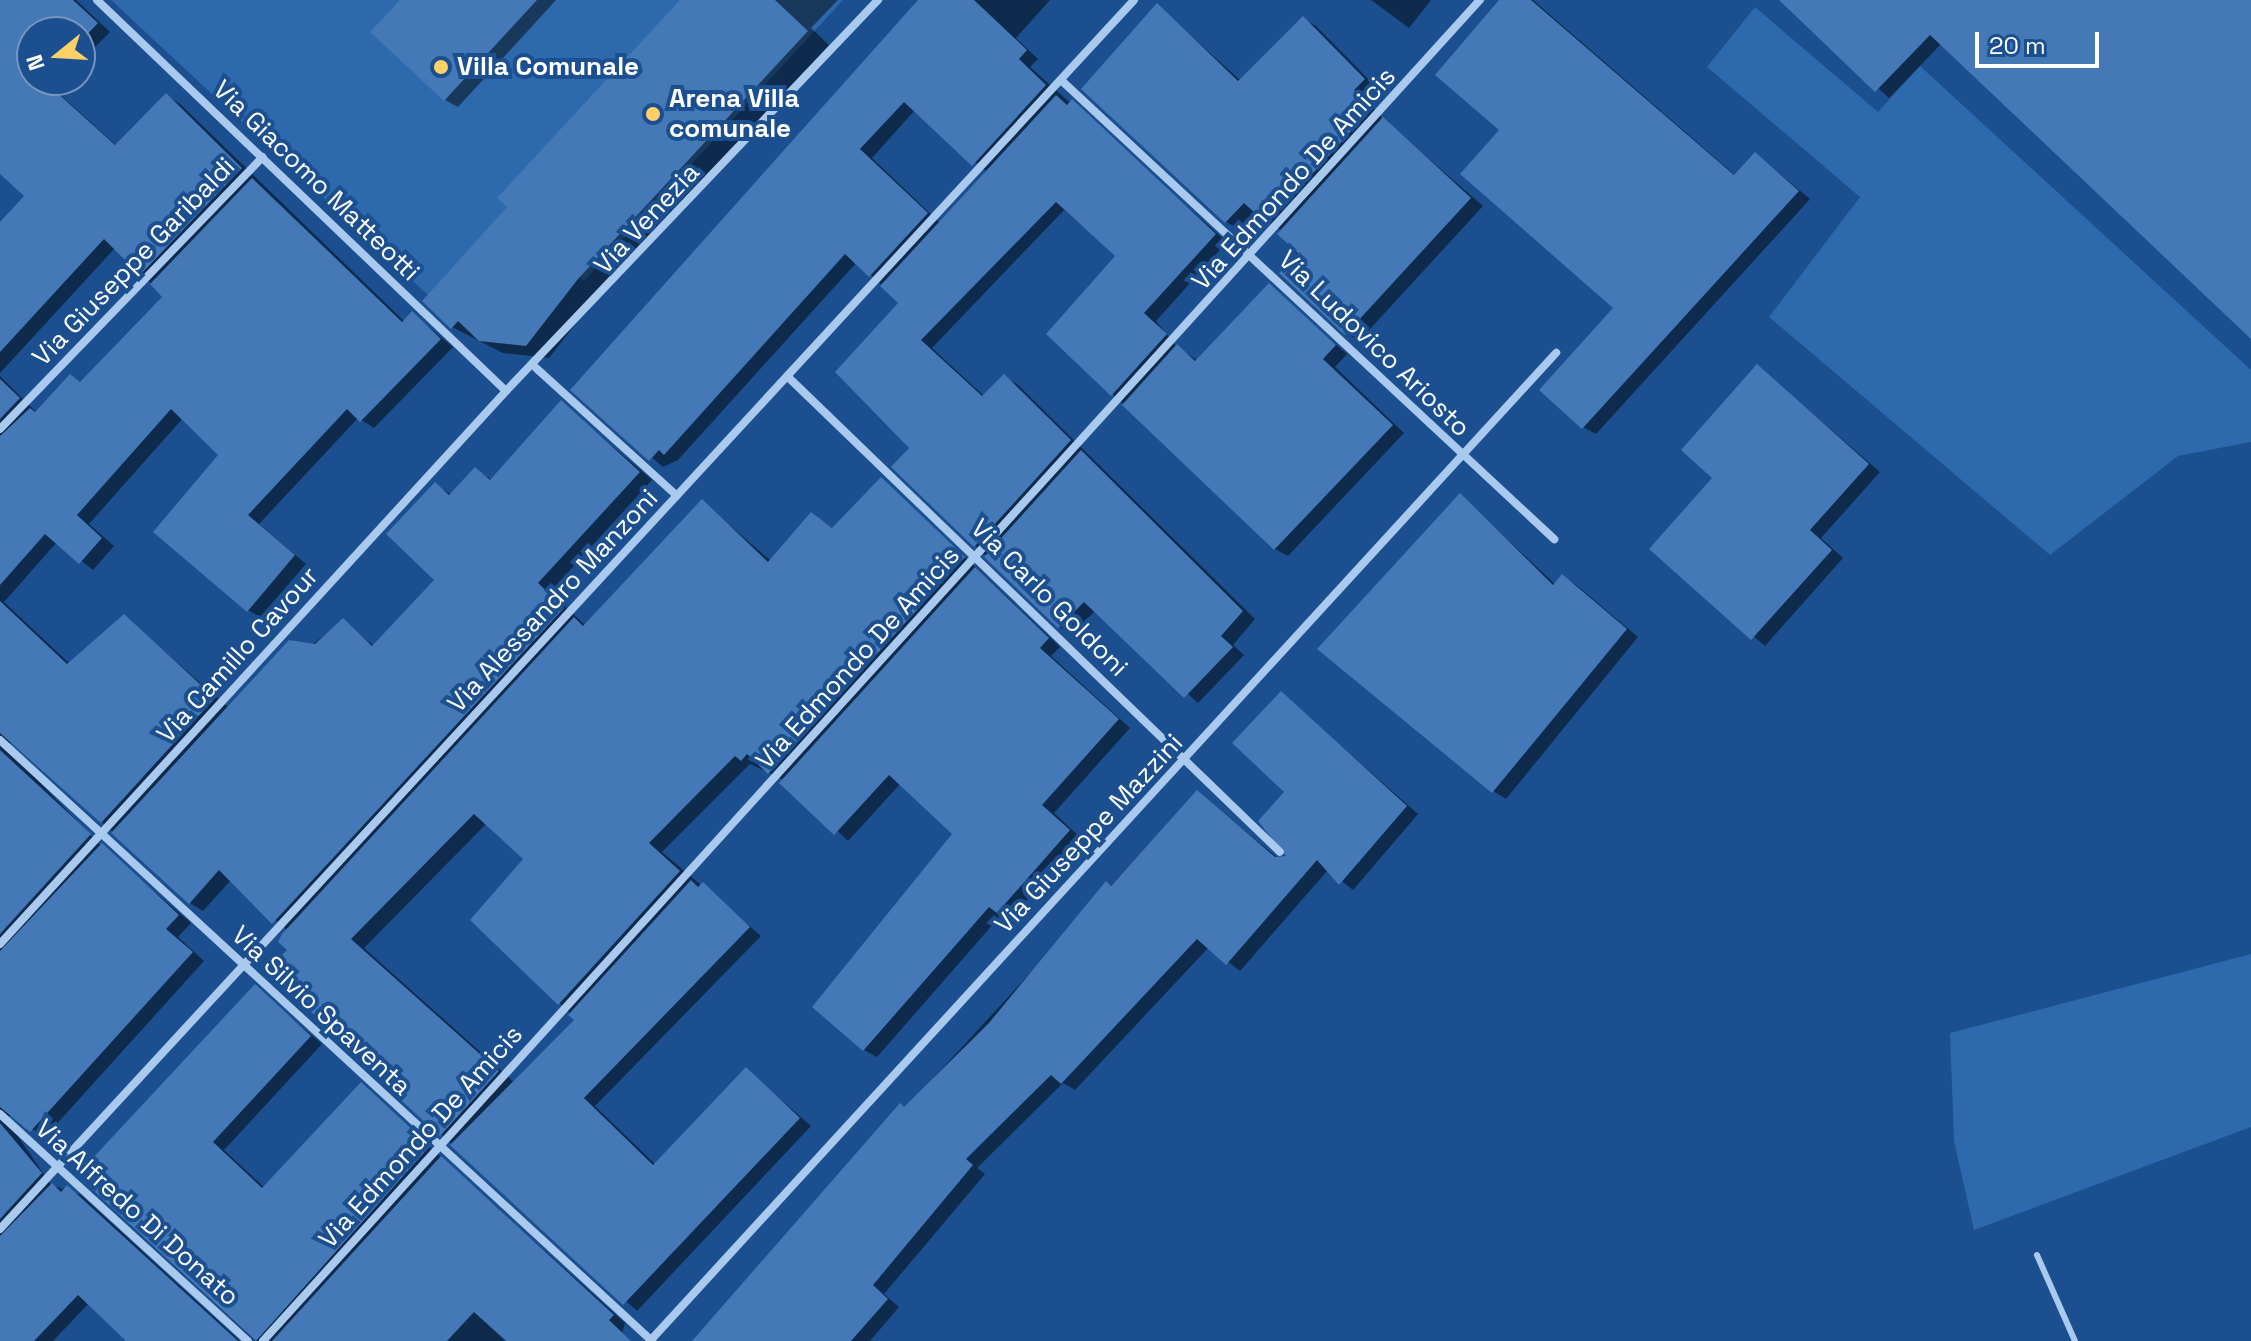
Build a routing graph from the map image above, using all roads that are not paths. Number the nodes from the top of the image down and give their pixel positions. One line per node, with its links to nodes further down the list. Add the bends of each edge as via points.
1 (97, 0): 6 (street, Via Giacomo Matteotti)
2 (878, 0): 9 (street, Via Venezia)
3 (1134, 0): 5 (street, Via Alessandro Manzoni)
4 (1480, 0): 7 (street, Via Edmondo De Amicis)
5 (1061, 80): 7 (street, Via Ludovico Ariosto); 10 (street, Via Alessandro Manzoni)
6 (263, 157): 11 (street, Via Giacomo Matteotti); 12 (street, Via Giuseppe Garibaldi)
7 (1252, 256): 13 (street, Via Ludovico Ariosto); 16 (street, Via Edmondo De Amicis)
8 (1556, 353): 13 (street, Via Giuseppe Mazzini)
9 (536, 368): 11 (street, Via Venezia); 14 (street)
10 (787, 376): 14 (street, Via Alessandro Manzoni); 16 (street, Via Carlo Goldoni)
11 (506, 391): 19 (street, Via Camillo Cavour)
12 (0, 429)
13 (1462, 455): 15 (street, Via Ludovico Ariosto); 18 (street, Via Giuseppe Mazzini)
14 (677, 496): 22 (street, Via Alessandro Manzoni)
15 (1554, 539)
16 (980, 555): 18 (street, Via Carlo Goldoni); 24 (street, Via Edmondo De Amicis)
17 (0, 740): 19 (street, Via Silvio Spaventa)
18 (1183, 761): 20 (street, Via Carlo Goldoni); 30 (street, Via Giuseppe Mazzini)
19 (101, 835): 21 (street, Via Camillo Cavour); 22 (street, Via Silvio Spaventa)
20 (1280, 852)
21 (0, 944)
22 (244, 966): 24 (street, Via Silvio Spaventa); 25 (street, Via Alessandro Manzoni)
23 (0, 1114): 25 (street, Via Alfredo Di Donato)
24 (437, 1147): 29 (street, Via Edmondo De Amicis); 30 (street, Via Silvio Spaventa)
25 (58, 1167): 26 (street, Via Alessandro Manzoni); 28 (street, Via Alfredo Di Donato)
26 (0, 1229)
27 (2037, 1255): 31 (lane)
28 (248, 1341)
29 (263, 1341)
30 (651, 1341)
31 (2075, 1341)

